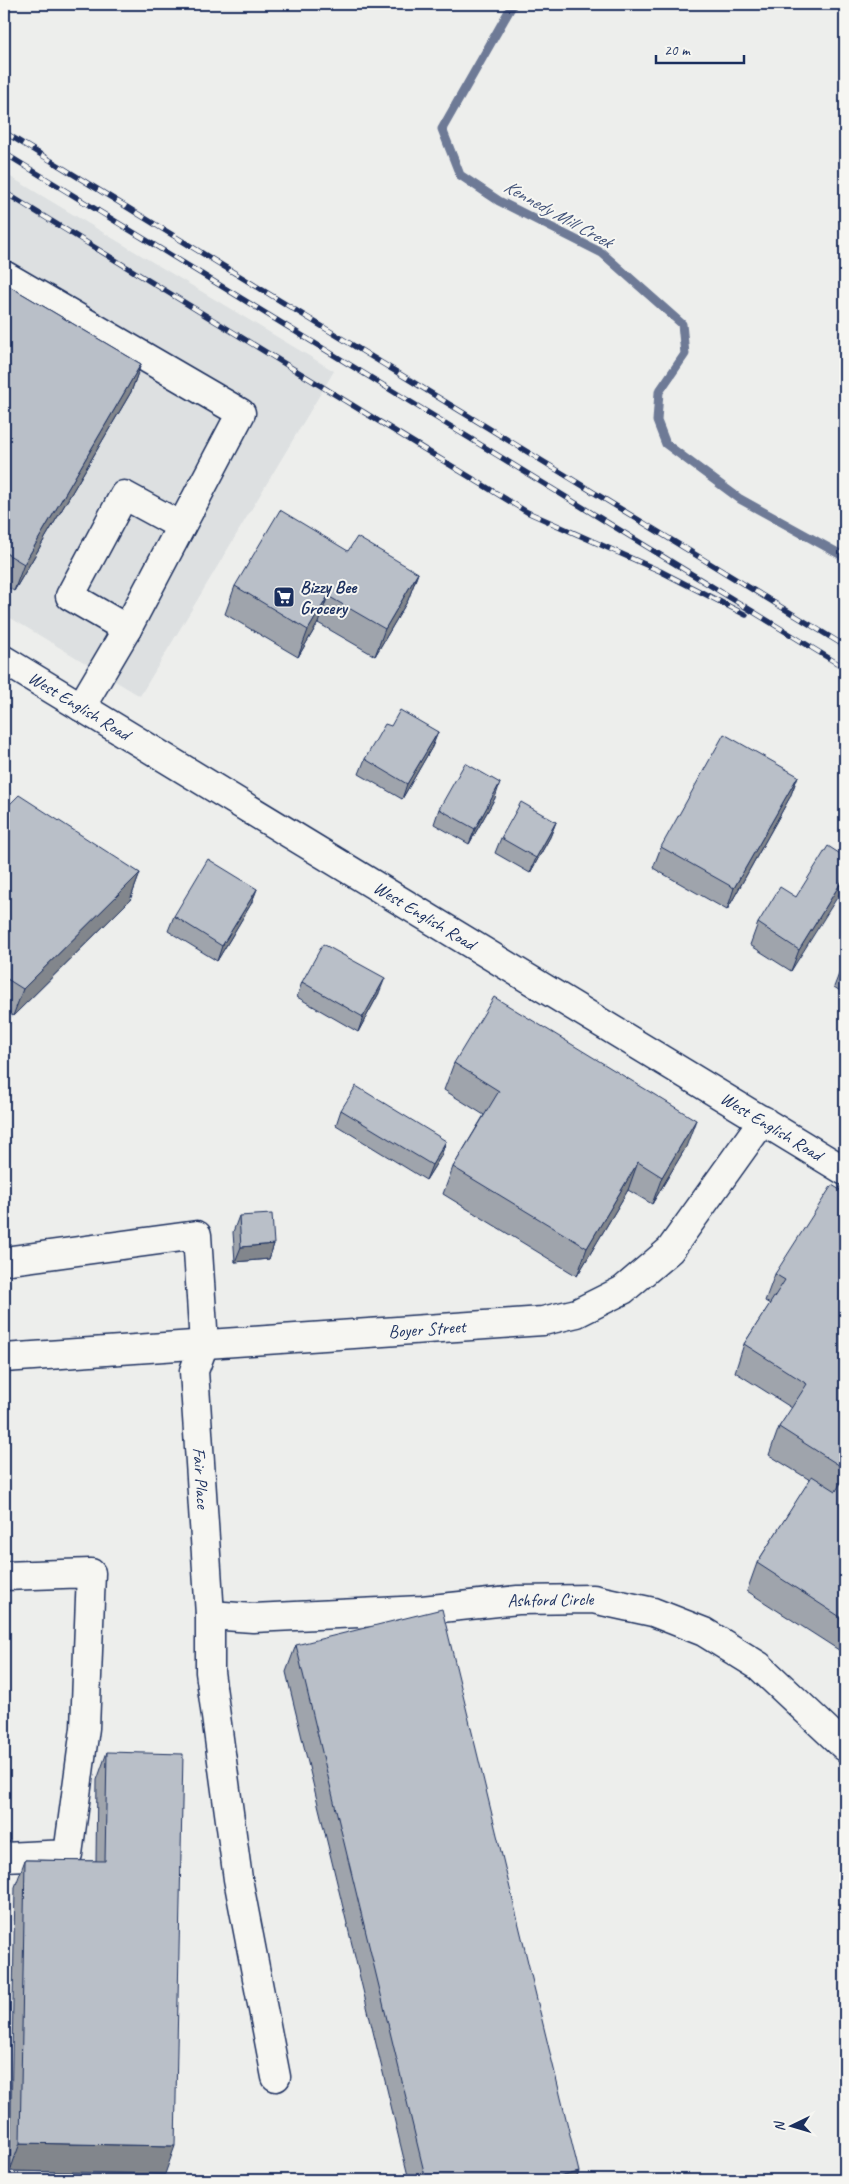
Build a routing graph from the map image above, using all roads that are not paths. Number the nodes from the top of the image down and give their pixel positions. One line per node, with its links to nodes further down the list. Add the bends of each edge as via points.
1 (4, 275): 2 (street, via 241,413)
2 (181, 526): 3 (street); 3 (street, via 124,495 70,596)
3 (127, 629): 5 (street)
4 (4, 660): 5 (street, West English Road)
5 (81, 707): 6 (street, West English Road)
6 (762, 1120): 7 (street, West English Road); 9 (street, Boyer Street, via 670,1250 623,1290 577,1314 543,1321)
7 (845, 1171)
8 (4, 1261): 9 (street, via 197,1235)
9 (204, 1344): 10 (street, Boyer Street); 12 (street, Fair Place, via 194,1371)
10 (4, 1358)
11 (4, 1576): 14 (street, via 91,1573 85,1728 68,1854)
12 (210, 1614): 13 (street, Ashford Circle, via 253,1618 422,1610 518,1600 593,1599 652,1612 704,1632 759,1666); 15 (street, Fair Place, via 210,1672 238,1879)
13 (845, 1747)
14 (4, 1857)
15 (276, 2077)

